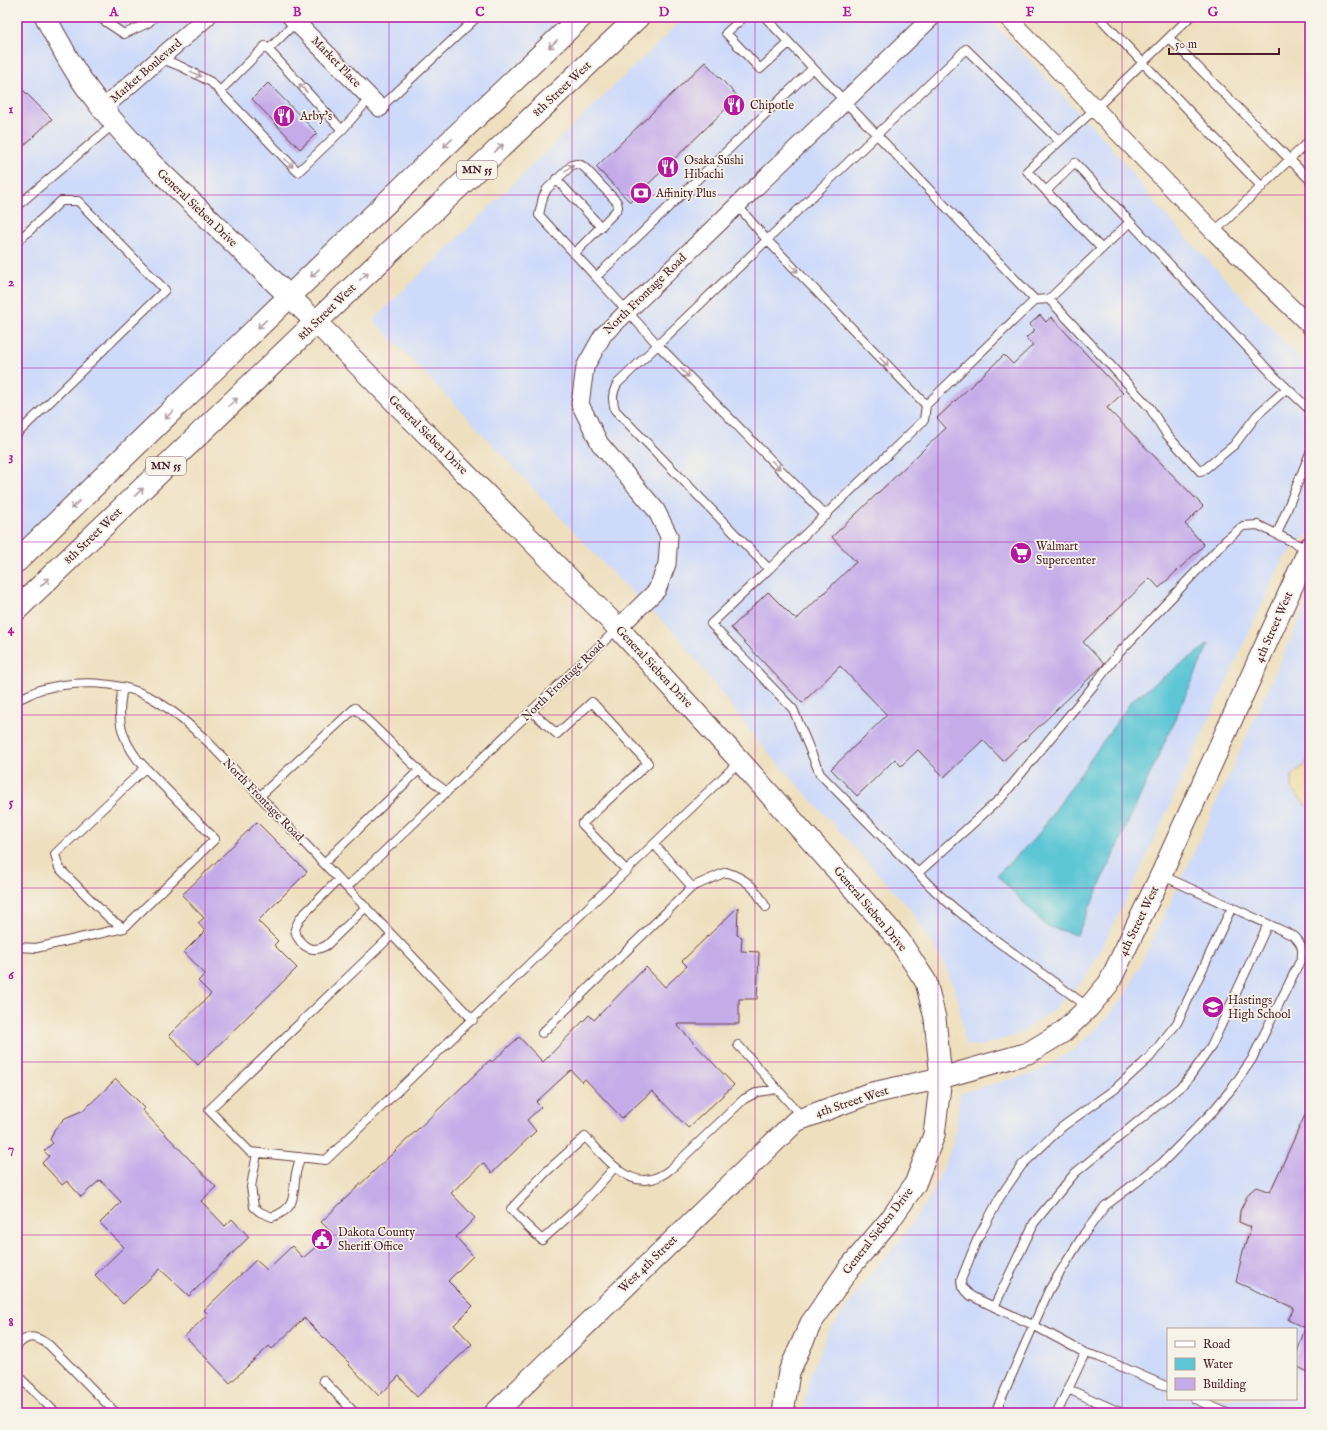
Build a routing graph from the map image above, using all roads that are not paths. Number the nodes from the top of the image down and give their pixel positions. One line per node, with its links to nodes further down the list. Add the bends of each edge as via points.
1 (46, 17): 27 (street, General Sieben Drive, via 82,83)
2 (101, 17): 3 (lane, via 124,34 148,23)
3 (154, 17)
4 (208, 17): 19 (street, Market Boulevard)
5 (477, 17): 25 (lane)
6 (581, 17): 47 (highway, MN 55, one-way to 47)
7 (638, 17): 22 (highway, 8th Street West / MN 55)
8 (650, 17): 22 (street)
9 (744, 17): 17 (lane, via 726,33 760,69)
10 (765, 17): 17 (lane)
11 (932, 17): 24 (street, North Frontage Road)
12 (1007, 17): 26 (street)
13 (1099, 17): 20 (lane)
14 (1190, 17): 16 (lane)
15 (294, 20): 18 (lane); 25 (street, Market Place)
16 (1169, 38): 20 (lane); 32 (lane)
17 (789, 43): 21 (lane)
18 (268, 50): 23 (lane, via 264,46); 28 (lane, one-way to 18)
19 (160, 58): 23 (lane, one-way to 23, via 207,80); 27 (street, Market Boulevard)
20 (1143, 62): 26 (lane); 35 (lane)
21 (813, 68): 24 (lane); 46 (lane)
22 (575, 77): 51 (highway, 8th Street West / MN 55, one-way to 22)
23 (220, 91): 28 (lane, one-way to 28, via 298,172)
24 (845, 101): 29 (lane); 37 (street, North Frontage Road)
25 (375, 103): 28 (lane)
26 (1096, 108): 31 (lane); 41 (street)
27 (108, 116): 38 (lane); 47 (street, General Sieben Drive, via 150,162)
28 (342, 130)
29 (877, 134): 31 (lane, via 966,49); 42 (lane); 49 (lane)
30 (1310, 140): 32 (lane)
31 (1059, 141): 36 (lane, via 1027,171)
32 (1290, 160): 34 (lane); 35 (lane)
33 (556, 179): 40 (lane); 40 (lane, one-way to 40, via 576,164 591,174 617,202 618,207); 45 (lane, via 543,197 539,215)
34 (1310, 180)
35 (1262, 187): 41 (lane)
36 (1046, 191): 39 (lane, via 1075,163); 44 (lane)
37 (737, 205): 42 (lane); 50 (street, North Frontage Road)
38 (17, 206)
39 (1130, 222): 44 (lane); 54 (lane)
40 (601, 227): 45 (lane)
41 (1214, 232): 52 (street)
42 (767, 240): 53 (lane); 55 (lane, one-way to 55)
43 (17, 242): 57 (lane, via 61,201 78,201 165,290)
44 (1102, 249): 48 (lane)
45 (574, 254): 46 (lane)
46 (596, 277): 50 (lane)
47 (290, 297): 51 (street, General Sieben Drive); 62 (highway, MN 55, one-way to 62)
48 (1049, 299): 49 (lane); 54 (lane, via 1150,408 1167,435 1201,472 1234,445 1257,415)
49 (1035, 300): 55 (lane)
50 (628, 310): 53 (lane); 65 (street, North Frontage Road, via 603,335 585,368 580,404 600,444 656,510 669,536 667,564 657,590)
51 (316, 322): 64 (highway, 8th Street West / MN 55, one-way to 51); 65 (street, General Sieben Drive)
52 (1310, 326)
53 (658, 345): 59 (lane, one-way to 59); 63 (lane, via 617,384 612,400 615,410)
54 (1287, 388): 56 (lane)
55 (926, 405): 59 (lane, via 924,420)
56 (1310, 410)
57 (17, 434)
58 (1310, 453): 60 (lane)
59 (826, 516): 63 (lane)
60 (1277, 534): 61 (lane); 77 (lane, via 1258,525 1243,526 1226,540 1118,654 1002,797)
61 (1310, 549): 78 (street, 4th Street West)
62 (17, 561)
63 (769, 569): 77 (lane, via 711,624 793,709 820,774)
64 (17, 609)
65 (618, 628): 68 (lane, North Frontage Road); 69 (street, General Sieben Drive)
66 (123, 687): 67 (lane, North Frontage Road, via 94,683 62,685); 70 (lane, via 119,706 120,725 132,752); 73 (lane, North Frontage Road, via 149,697 182,718)
67 (17, 700)
68 (531, 711): 72 (lane, North Frontage Road); 76 (lane, via 557,734 592,702 648,763 582,824)
69 (740, 761): 74 (lane); 93 (street, General Sieben Drive, via 899,940 926,982 935,1018)
70 (145, 768): 86 (lane, via 215,839); 86 (lane, via 55,854 59,868 110,919)
71 (419, 770): 72 (lane); 73 (lane, via 355,708); 75 (lane)
72 (447, 792): 80 (lane, North Frontage Road)
73 (260, 796): 75 (lane, North Frontage Road)
74 (654, 844): 76 (lane); 81 (lane)
75 (324, 863): 79 (lane, North Frontage Road)
76 (627, 871): 90 (lane)
77 (918, 873): 89 (lane, via 929,886 969,920)
78 (1162, 875): 84 (lane); 89 (street, 4th Street West, via 1109,983)
79 (339, 880): 80 (lane, North Frontage Road); 82 (lane, via 300,918 295,929 304,946 314,950 327,945)
80 (347, 887): 82 (lane)
81 (692, 887): 83 (lane, via 726,872 737,875 751,884); 91 (lane)
82 (366, 907): 87 (lane)
83 (766, 907)
84 (1232, 907): 85 (lane); 99 (lane, via 1177,1023 1150,1057 1115,1089 1062,1127 1022,1165 1000,1197 977,1240 961,1280 962,1287 971,1296)
85 (1268, 924): 99 (lane, via 1211,1047 1194,1071 1185,1083 1074,1173 1034,1223); 100 (lane, via 1294,936 1300,942 1303,952 1252,1059 1213,1111 1162,1163 1105,1206 1049,1290)
86 (124, 928): 88 (lane, via 36,948)
87 (392, 935): 90 (lane); 96 (lane, via 209,1110 250,1152)
88 (17, 948)
89 (1089, 1007): 93 (street, 4th Street West, via 1063,1032 1028,1053)
90 (473, 1020): 97 (lane, via 326,1160)
91 (542, 1033)
92 (738, 1045): 94 (lane)
93 (941, 1078): 95 (street, 4th Street West, via 868,1094); 112 (street, General Sieben Drive, via 934,1135 914,1184 890,1220 850,1267 811,1323 789,1372)
94 (776, 1089): 95 (lane); 98 (lane, via 758,1092 744,1099 666,1174 656,1179 633,1179)
95 (803, 1119): 111 (street, West 4th Street, via 796,1122)
96 (257, 1153): 97 (lane); 97 (lane, via 251,1188 254,1207 272,1217 283,1214 291,1204)
97 (300, 1158)
98 (615, 1167): 98 (lane, via 585,1137 547,1171 511,1209 542,1240 580,1206)
99 (994, 1307): 100 (lane)
100 (1033, 1325): 102 (lane); 113 (lane)
101 (17, 1346): 109 (lane, via 30,1337 49,1345)
102 (1085, 1353): 105 (lane); 106 (lane)
103 (17, 1375): 108 (lane)
104 (323, 1380): 110 (lane)
105 (1167, 1387)
106 (1068, 1389): 114 (lane); 115 (lane)
107 (1197, 1400): 116 (lane)
108 (56, 1413)
109 (116, 1413)
110 (355, 1413)
111 (495, 1413)
112 (783, 1413)
113 (995, 1413)
114 (1057, 1413)
115 (1122, 1413)
116 (1227, 1413)

